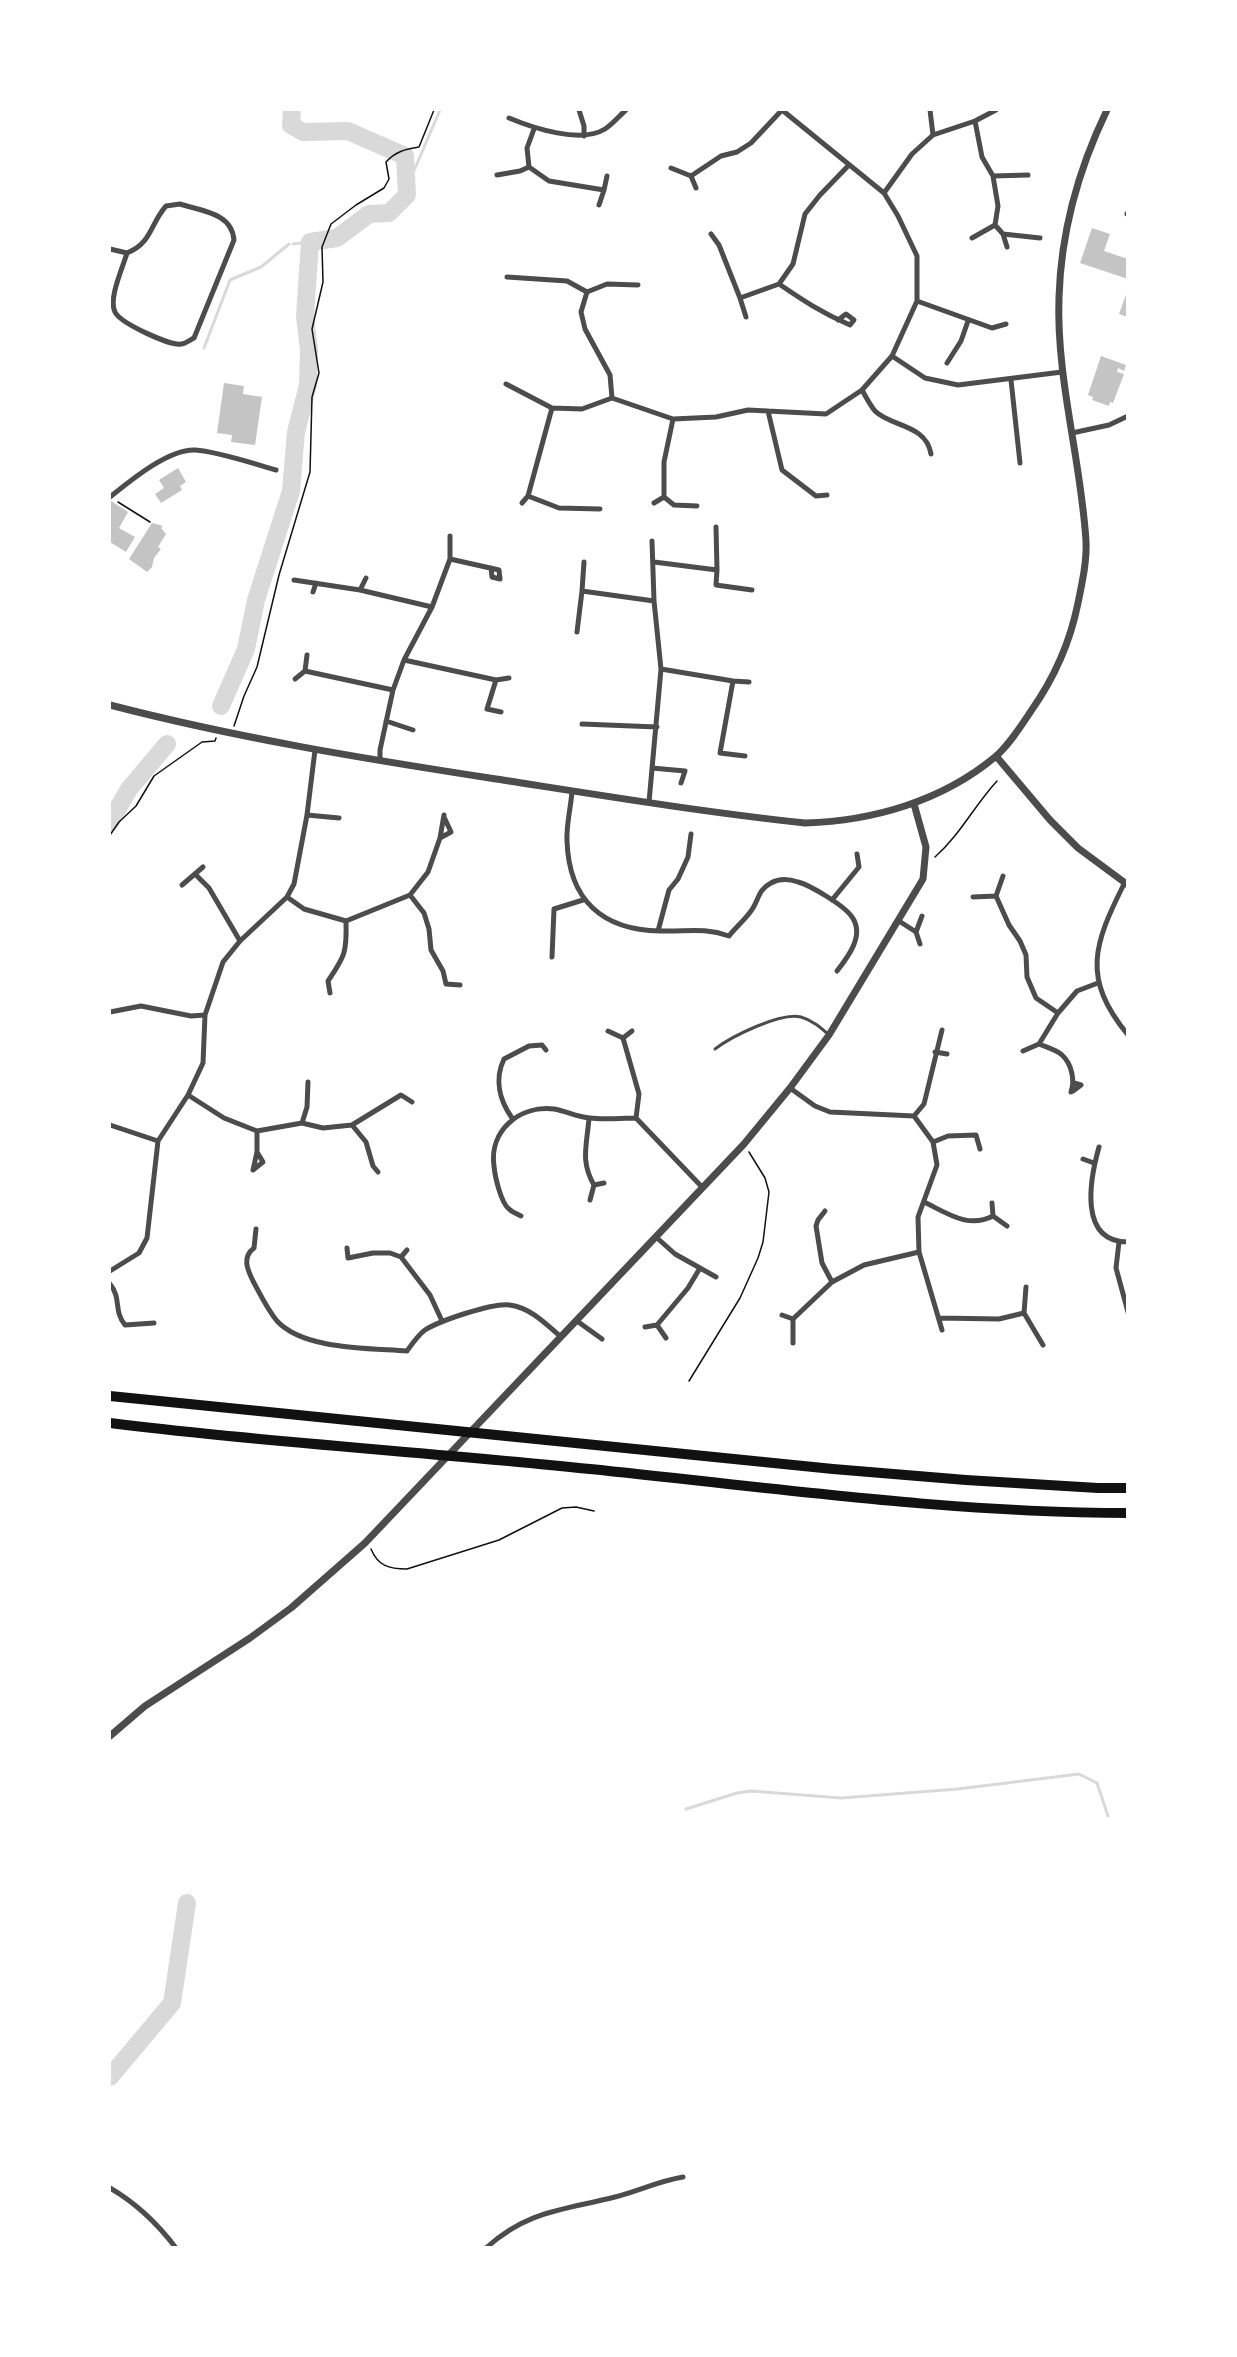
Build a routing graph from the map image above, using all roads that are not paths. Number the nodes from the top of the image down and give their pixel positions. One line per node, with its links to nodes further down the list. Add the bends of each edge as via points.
1 (579, 110): 11 (street)
2 (626, 110): 11 (street, via 605,129)
3 (782, 110): 12 (street); 17 (street, via 752,143 737,153 720,156)
4 (930, 110): 10 (street)
5 (996, 110): 8 (street)
6 (1107, 110): 46 (street, via 1088,153 1064,240 1059,297)
7 (509, 118): 9 (street)
8 (975, 121): 10 (street); 19 (street, via 982,157)
9 (534, 129): 11 (street); 13 (street, via 526,148)
10 (933, 135): 22 (street, via 912,153)
11 (584, 136)
12 (849, 165): 22 (street); 33 (street, via 805,214 794,264)
13 (529, 167): 15 (street); 21 (street, via 549,181)
14 (671, 168): 17 (street)
15 (497, 175)
16 (1028, 175): 19 (street)
17 (691, 176): 20 (street)
18 (607, 177): 21 (street)
19 (993, 177): 24 (street, via 998,206)
20 (696, 188)
21 (604, 190): 23 (street)
22 (884, 193): 37 (street, via 917,256)
23 (599, 205)
24 (995, 225): 26 (street); 27 (street)
25 (711, 234): 36 (street)
26 (1003, 234): 28 (street); 29 (street)
27 (972, 238)
28 (1040, 238)
29 (1007, 247)
30 (110, 249): 31 (street)
31 (127, 253): 31 (street, via 146,241 166,206 180,204 224,219 233,229 231,252 194,338 183,344 174,344 124,323 114,312 113,297)
32 (507, 277): 35 (street, via 567,281)
33 (780, 284): 36 (street); 41 (street, via 819,312)
34 (638, 285): 35 (street, via 607,284)
35 (587, 292): 50 (street, via 581,312 585,329 610,375)
36 (740, 298): 38 (street)
37 (917, 301): 39 (street); 44 (street)
38 (746, 317)
39 (968, 321): 42 (street); 45 (street)
40 (1006, 324): 42 (street)
41 (850, 326)
42 (992, 328): 43 (street)
43 (992, 336)
44 (892, 356): 47 (street, via 925,378 958,385); 49 (street)
45 (947, 363)
46 (1062, 372): 47 (street); 55 (street)
47 (1011, 380): 57 (street)
48 (506, 384): 51 (street)
49 (862, 390): 52 (street, via 826,414); 56 (street, via 876,412 925,438)
50 (612, 399): 51 (street, via 582,409); 54 (street)
51 (552, 408): 60 (street)
52 (768, 411): 54 (street); 59 (street, via 781,472 816,496)
53 (1128, 416): 55 (street, via 1109,425)
54 (673, 419): 62 (street, via 664,462)
55 (1072, 433): 105 (street, via 1086,542 1073,627 1064,655 1044,693)
56 (931, 454)
57 (1020, 463)
58 (276, 470): 61 (street, via 194,450 159,462)
59 (827, 495)
60 (528, 496): 63 (street); 66 (street, via 559,508)
61 (110, 497)
62 (664, 497): 64 (street); 65 (street, via 674,505)
63 (522, 503)
64 (654, 503)
65 (697, 506)
66 (600, 509)
67 (716, 527): 73 (street)
68 (450, 536): 70 (street)
69 (652, 542): 71 (street)
70 (450, 559): 75 (street, via 499,570); 83 (street)
71 (654, 561): 73 (street); 82 (street)
72 (584, 562): 80 (street)
73 (717, 570): 79 (street, via 716,585)
74 (366, 578): 78 (street)
75 (500, 579)
76 (294, 580): 77 (street)
77 (316, 583): 78 (street); 81 (street)
78 (360, 590): 83 (street)
79 (752, 590)
80 (582, 591): 82 (street); 84 (street)
81 (313, 592)
82 (654, 601): 87 (street)
83 (432, 607): 86 (street)
84 (577, 632)
85 (307, 655): 88 (street)
86 (404, 660): 91 (street); 94 (street)
87 (661, 669): 92 (street); 99 (street)
88 (305, 671): 90 (street); 94 (street)
89 (509, 678): 91 (street)
90 (295, 679)
91 (496, 680): 96 (street, via 487,709)
92 (733, 681): 93 (street); 104 (street, via 720,753)
93 (749, 682)
94 (393, 690): 97 (street)
95 (110, 705): 103 (street)
96 (501, 712)
97 (386, 721): 100 (street); 106 (street)
98 (582, 724): 99 (street)
99 (657, 727): 107 (street)
100 (406, 729): 101 (street); 102 (street)
101 (413, 730)
102 (404, 736)
103 (315, 750): 106 (street); 112 (street)
104 (746, 756)
105 (996, 756): 111 (street); 120 (street, via 1078,848)
106 (380, 761): 109 (street)
107 (652, 768): 108 (street, via 685,771); 110 (street)
108 (681, 783)
109 (572, 791): 110 (street); 126 (street, via 567,840 570,872)
110 (649, 802): 111 (street, via 806,823 855,819)
111 (914, 804): 130 (street, via 926,847 923,879)
112 (307, 814): 113 (street); 124 (street, via 294,884)
113 (339, 818)
114 (691, 834): 131 (street, via 688,857 669,890)
115 (440, 838): 115 (street, via 444,815 451,832); 122 (street, via 428,872)
116 (857, 854): 127 (street, via 859,867)
117 (203, 867): 118 (street)
118 (195, 874): 121 (street); 133 (street, via 209,888)
119 (1003, 876): 123 (street)
120 (1126, 884): 137 (street, via 1107,918 1098,948)
121 (182, 885)
122 (410, 895): 129 (street); 138 (street, via 424,913 431,950 446,984)
123 (996, 896): 125 (street); 141 (street, via 1026,955 1027,976 1036,998)
124 (287, 897): 129 (street, via 304,909); 133 (street)
125 (973, 897)
126 (583, 900): 131 (street, via 606,918 630,928); 135 (street, via 554,909)
127 (832, 900): 131 (street, via 800,882 782,879 760,890 753,908 729,936 711,930); 136 (street, via 853,917 856,935 854,946)
128 (922, 916): 132 (street)
129 (346, 921): 139 (street, via 347,948 328,981)
130 (899, 921): 132 (street); 146 (street)
131 (658, 931)
132 (916, 932): 134 (street)
133 (240, 941): 142 (street, via 223,962)
134 (920, 944)
135 (552, 957)
136 (837, 971)
137 (1098, 983): 141 (street, via 1077,991); 147 (street)
138 (460, 985)
139 (330, 993)
140 (110, 1012): 142 (street, via 141,1006)
141 (1058, 1012): 149 (street)
142 (205, 1015): 158 (street, via 203,1063)
143 (942, 1030): 153 (street)
144 (608, 1031): 148 (street)
145 (632, 1031): 148 (street)
146 (828, 1035): 150 (lane, via 798,1016 752,1027); 156 (street)
147 (1128, 1035)
148 (623, 1038): 163 (street, via 639,1094)
149 (1040, 1044): 152 (street); 157 (street, via 1062,1055 1069,1065 1074,1083)
150 (715, 1049)
151 (546, 1050): 161 (street, via 542,1045 529,1046 504,1059 500,1094)
152 (1023, 1051)
153 (935, 1052): 154 (street); 160 (street, via 924,1104)
154 (947, 1054)
155 (308, 1082): 164 (street)
156 (790, 1088): 160 (street, via 830,1112); 180 (street)
157 (1071, 1092)
158 (188, 1095): 167 (street, via 224,1118); 170 (street)
159 (412, 1102): 166 (street, via 401,1095)
160 (914, 1116): 171 (street)
161 (512, 1118): 162 (street, via 544,1109); 184 (street, via 497,1138 493,1153)
162 (589, 1118): 163 (street); 179 (street, via 586,1171)
163 (636, 1118): 180 (street)
164 (302, 1123): 166 (street, via 323,1128); 167 (street)
165 (110, 1125): 170 (street)
166 (352, 1125): 177 (street, via 366,1142 370,1168)
167 (257, 1131): 174 (street)
168 (976, 1135): 169 (street); 171 (street, via 948,1136); 173 (street)
169 (983, 1137)
170 (158, 1141): 201 (street, via 147,1238 139,1253)
171 (933, 1142): 182 (street, via 937,1165)
172 (1099, 1147): 176 (street)
173 (980, 1149)
174 (257, 1152)
175 (1083, 1160): 176 (street)
176 (1094, 1163): 192 (street, via 1090,1201 1093,1222 1105,1237)
177 (378, 1172)
178 (604, 1183): 179 (street)
179 (594, 1185): 181 (street)
180 (702, 1187): 191 (street)
181 (590, 1200)
182 (924, 1202): 187 (street, via 964,1221 983,1221); 196 (street, via 918,1217)
183 (992, 1203): 187 (street)
184 (507, 1209): 186 (street); 188 (street)
185 (825, 1211): 203 (street, via 816,1226 822,1263)
186 (521, 1216)
187 (993, 1216): 189 (street)
188 (503, 1217)
189 (1007, 1226)
190 (256, 1229): 211 (street, via 254,1248 246,1259 249,1273 278,1322 296,1335 318,1342 407,1351 424,1331)
191 (656, 1237): 200 (street); 212 (street)
192 (1119, 1242): 193 (street); 206 (street, via 1116,1268)
193 (1128, 1242)
194 (347, 1248): 198 (street)
195 (407, 1250): 197 (street)
196 (919, 1252): 203 (street, via 864,1265); 209 (street)
197 (401, 1257): 198 (street, via 373,1253); 211 (street, via 430,1295)
198 (348, 1258): 199 (street)
199 (350, 1266)
200 (700, 1268): 202 (street); 214 (street)
201 (110, 1271)
202 (716, 1277)
203 (832, 1282): 210 (street)
204 (110, 1284): 213 (street, via 116,1293 117,1315 125,1325)
205 (1026, 1287): 207 (street)
206 (1128, 1312)
207 (1024, 1313): 209 (street, via 999,1319); 221 (street)
208 (782, 1315): 210 (street)
209 (939, 1318): 216 (street)
210 (793, 1319): 220 (street)
211 (442, 1321): 217 (street, via 510,1305 534,1313)
212 (577, 1321): 217 (street); 219 (street)
213 (154, 1323)
214 (657, 1324): 215 (street); 218 (street)
215 (645, 1327)
216 (942, 1330)
217 (561, 1336): 226 (street, via 375,1532 291,1608 146,1706)
218 (666, 1338)
219 (602, 1339)
220 (793, 1343)
221 (1043, 1345)
222 (110, 1396): 224 (highway, via 844,1470)
223 (110, 1424): 225 (highway, via 968,1506)
224 (1128, 1488)
225 (1128, 1513)
226 (110, 1736)
227 (682, 2177): 230 (street, via 543,2212)
228 (110, 2188): 229 (street, via 142,2211)
229 (176, 2247)
230 (486, 2247)

